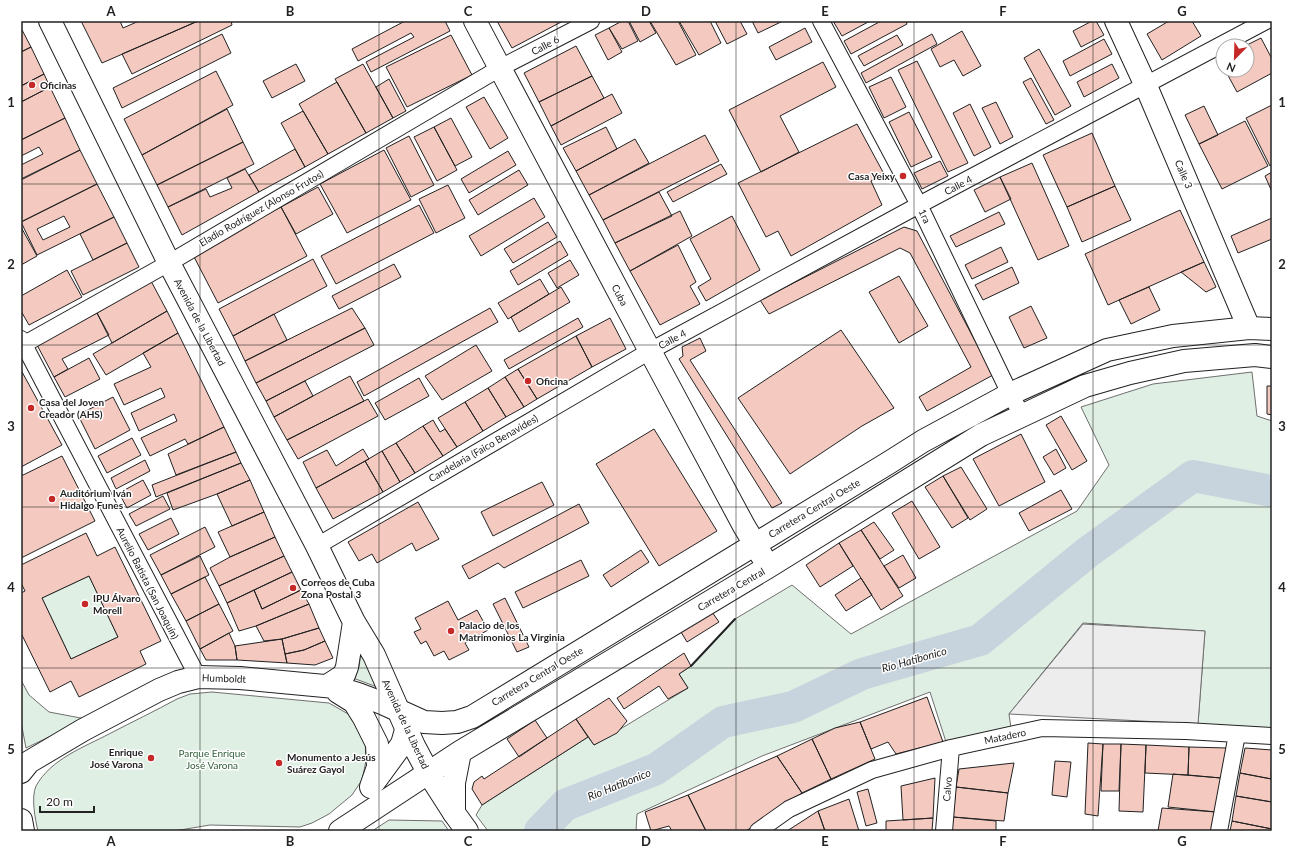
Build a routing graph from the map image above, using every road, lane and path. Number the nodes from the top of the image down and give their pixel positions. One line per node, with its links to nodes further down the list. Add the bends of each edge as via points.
1 (50, 21): 10 (main road, Avenida de la Libertad)
2 (475, 21): 7 (main road, Cuba)
3 (591, 21): 7 (street, Calle 6)
4 (821, 21): 9 (street, 1ra)
5 (1116, 21): 8 (main road, Calle 3)
6 (1266, 21): 8 (street, Calle 4)
7 (500, 68): 10 (street, Eladio Rodríguez (Alonso Frutos)); 14 (main road, Cuba)
8 (1146, 86): 9 (street, Calle 4); 11 (main road, Calle 3)
9 (919, 205): 14 (street, Calle 4); 16 (street, 1ra)
10 (169, 263): 13 (street, Eladio Rodríguez (Alonso Frutos)); 21 (main road, Avenida de la Libertad)
11 (1249, 328): 12 (main road); 16 (main road, Carretera Central Oeste, via 1173,336 1107,350)
12 (1272, 329)
13 (22, 343): 24 (street, Aurelio Batista (San Joaquín))
14 (650, 351): 18 (main road, Cuba); 21 (street, Candelaria (Faico Benavides))
15 (1272, 357): 17 (main road, via 1255,355 1184,361 1130,373 1086,386)
16 (1010, 394): 17 (street, 1ra); 19 (main road, Carretera Central Oeste, via 923,441)
17 (1022, 415): 22 (main road, via 981,435)
18 (738, 514): 19 (main road, via 761,526); 20 (main road, Cuba)
19 (781, 527): 20 (main road, Carretera Central Oeste)
20 (756, 544): 22 (main road, Cuba); 26 (main road, Carretera Central Oeste, via 472,716 457,722 442,723)
21 (317, 546): 23 (main road, Avenida de la Libertad)
22 (768, 567): 30 (main road, Carretera Central)
23 (354, 622): 25 (main road, via 344,675); 26 (main road, Avenida de la Libertad, via 374,655)
24 (198, 677): 25 (main road, Humboldt); 31 (main road, Humboldt, via 159,690 89,727 29,762)
25 (327, 686): 26 (main road, Humboldt, via 358,694); 33 (main road, via 354,702 377,744 378,767)
26 (402, 720): 32 (main road, Avenida de la Libertad); 33 (main road, via 402,744)
27 (1237, 734): 28 (street, Matadero); 29 (street, Matadero, via 1042,728); 40 (street)
28 (1272, 736)
29 (951, 748): 38 (street, Matadero, via 872,770 789,809); 39 (street, Calvo)
30 (460, 752): 32 (main road); 35 (main road, via 454,783)
31 (21, 772)
32 (429, 774): 35 (main road, Avenida de la Libertad); 37 (main road)
33 (371, 787): 37 (main road)
34 (21, 820): 36 (main road)
35 (461, 822)
36 (23, 831)
37 (339, 831)
38 (758, 831)
39 (944, 831)
40 (1219, 831)

